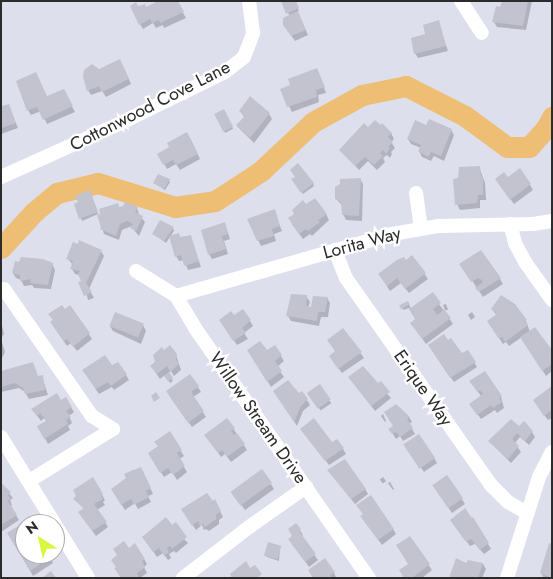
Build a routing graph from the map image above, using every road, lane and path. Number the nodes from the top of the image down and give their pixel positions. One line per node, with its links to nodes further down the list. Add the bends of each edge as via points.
1 (249, 1): 4 (street, Cottonwood Cove Lane, via 253,33 244,58 225,72)
2 (461, 1): 3 (street)
3 (482, 33)
4 (1, 177)
5 (416, 193): 8 (street)
6 (552, 221): 7 (street, Lorita Way)
7 (510, 224): 8 (street, Lorita Way); 13 (street, via 525,262)
8 (421, 228): 9 (street, Lorita Way)
9 (335, 250): 12 (street, Lorita Way); 18 (street, Erique Way, via 346,278 491,485 508,502)
10 (136, 271): 12 (street, Willow Stream Drive)
11 (4, 289): 16 (street, via 92,416 113,430)
12 (176, 296): 17 (street, Willow Stream Drive)
13 (552, 300)
14 (1, 437): 16 (street)
15 (552, 452): 18 (street, via 539,477)
16 (29, 482): 19 (street)
17 (306, 487): 20 (street); 21 (street, Willow Stream Drive)
18 (527, 513): 22 (street)
19 (88, 578)
20 (184, 578)
21 (369, 578)
22 (507, 578)

